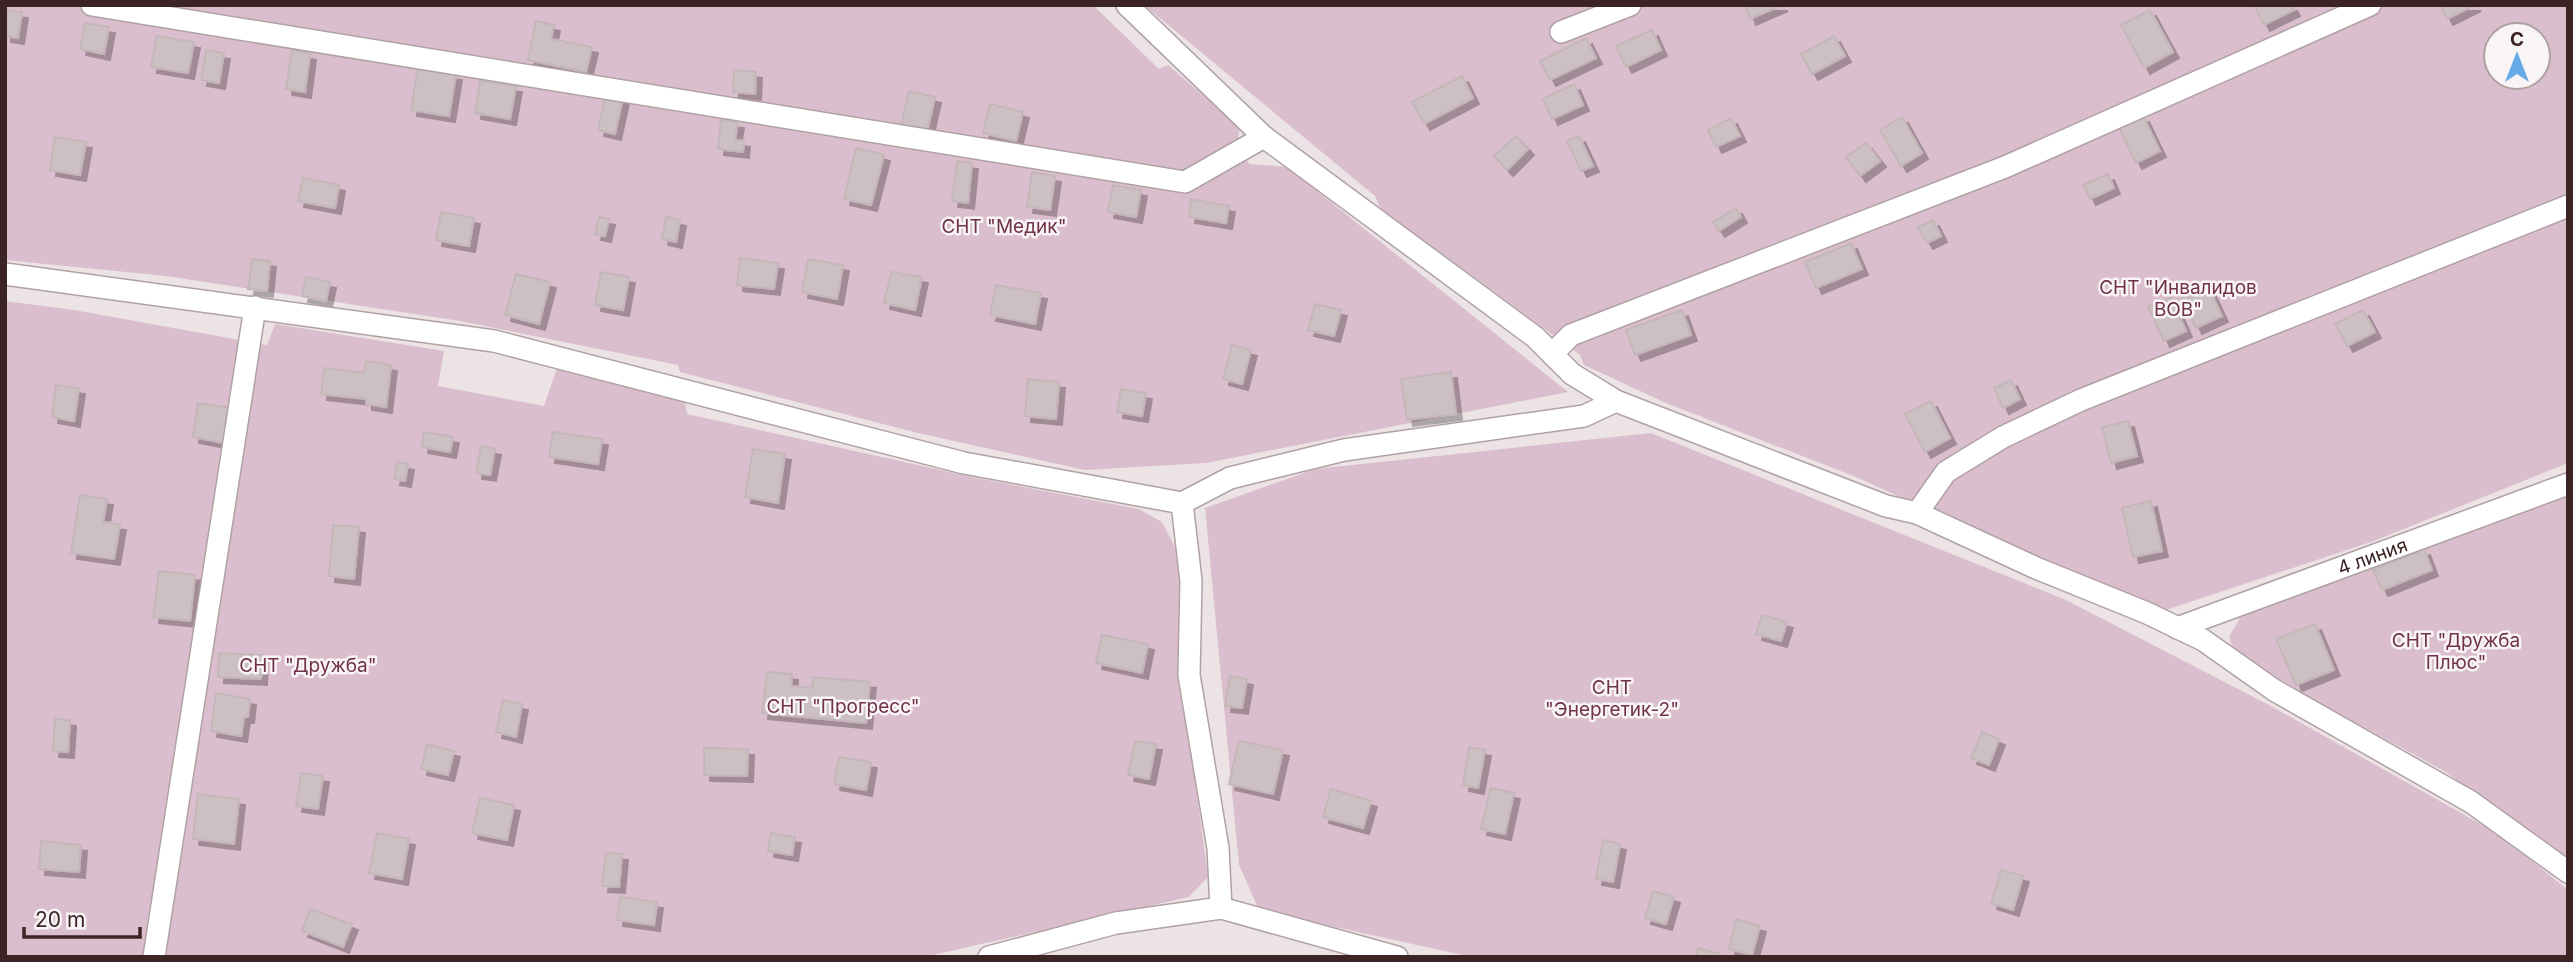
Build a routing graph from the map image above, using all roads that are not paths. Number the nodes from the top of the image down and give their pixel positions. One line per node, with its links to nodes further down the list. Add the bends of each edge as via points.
1 (92, 5): 6 (lane, via 1185,182)
2 (1127, 5): 6 (lane)
3 (1629, 5): 5 (lane)
4 (2370, 5): 10 (lane, via 2005,166 1571,335)
5 (1561, 32)
6 (1264, 138): 10 (lane)
7 (2568, 206): 14 (lane, via 2081,400 2003,437 1946,472)
8 (5, 274): 9 (lane)
9 (255, 307): 13 (lane, via 494,341 964,463); 18 (lane)
10 (1552, 354): 11 (lane, via 1572,374)
11 (1616, 401): 13 (lane, via 1584,416 1344,450 1230,478); 14 (lane, via 1886,506)
12 (2568, 484): 15 (lane, 4 линия)
13 (1182, 503): 17 (lane, via 1191,581 1189,675 1218,848)
14 (1917, 513): 15 (lane)
15 (2176, 628): 16 (lane, via 2203,640 2274,690 2471,802)
16 (2568, 872)
17 (1221, 908): 19 (lane, via 1116,923); 20 (lane)
18 (154, 957)
19 (989, 957)
20 (1396, 957)

